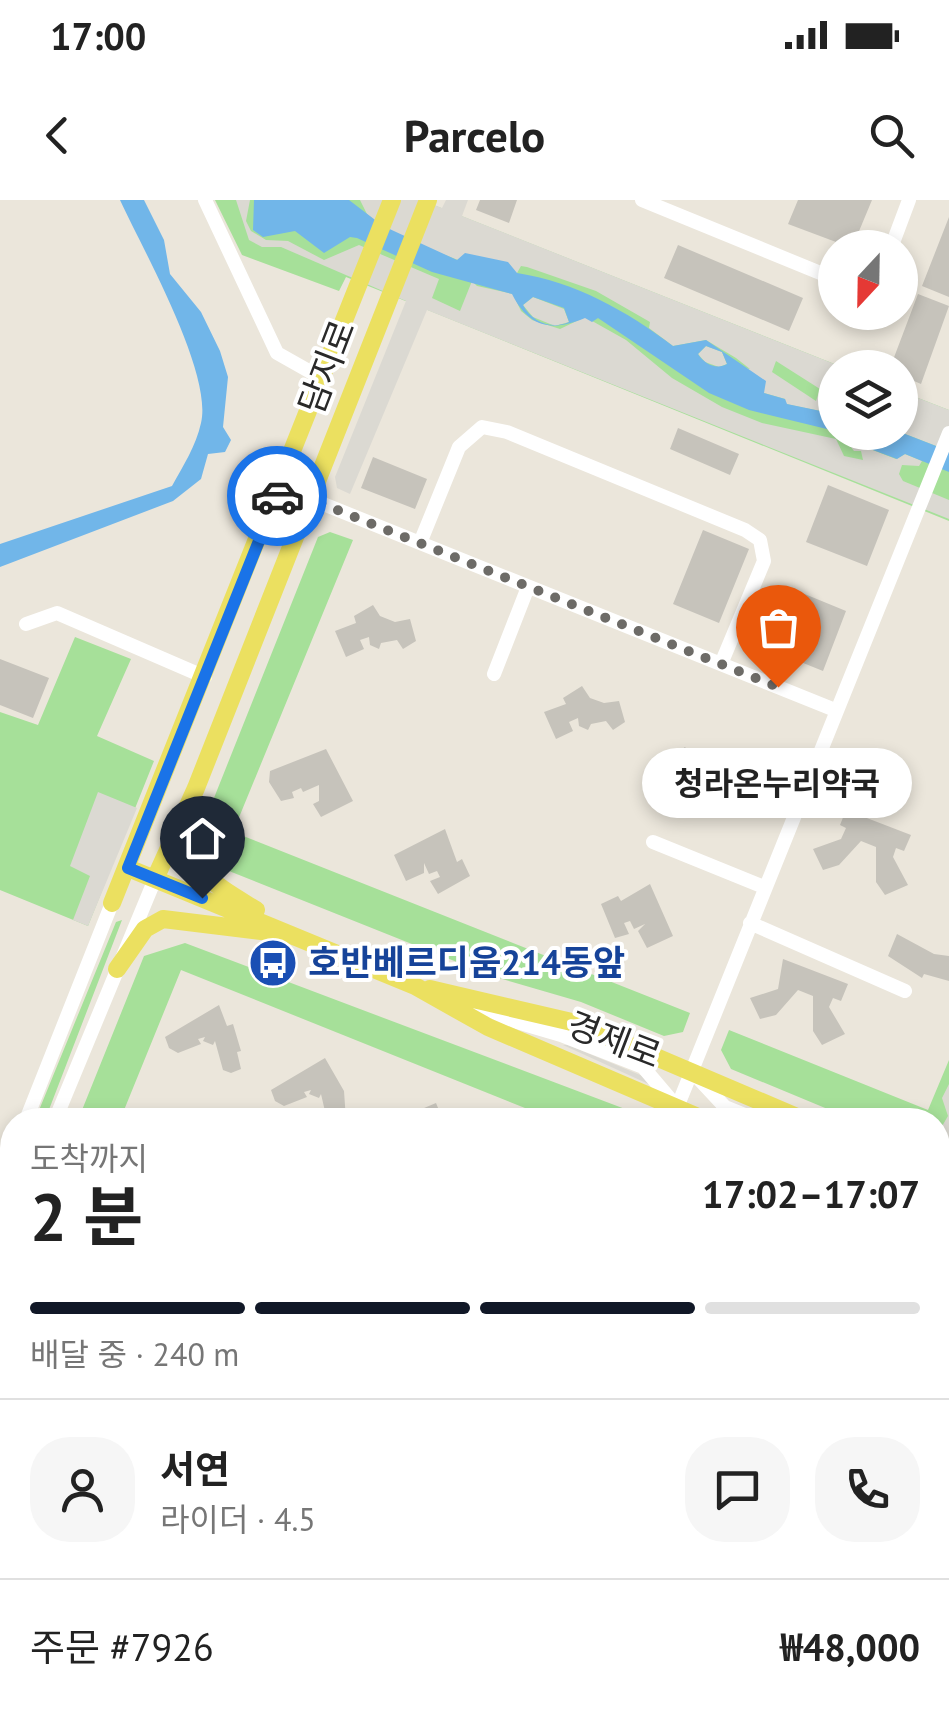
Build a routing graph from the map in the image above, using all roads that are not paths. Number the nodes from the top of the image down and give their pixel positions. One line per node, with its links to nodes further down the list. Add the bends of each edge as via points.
1 (205, 200): 8 (street, via 277,354)
2 (392, 200): 8 (main road, 담지로)
3 (428, 200): 11 (main road)
4 (642, 200): 7 (street)
5 (909, 200): 6 (street)
6 (898, 230)
7 (818, 272)
8 (323, 379): 10 (main road, 담지로)
9 (949, 433): 18 (street)
10 (280, 487): 11 (street); 17 (main road, 담지로)
11 (308, 498): 12 (street); 19 (main road)
12 (420, 543): 13 (street); 15 (street, via 464,438 482,427 508,432 760,540 764,561)
13 (528, 588): 15 (street); 16 (street)
14 (26, 624): 17 (street, via 57,613)
15 (722, 664): 18 (street)
16 (494, 674)
17 (205, 677): 21 (main road, 담지로)
18 (835, 710): 23 (street)
19 (196, 788): 22 (main road); 26 (main road, via 186,834 196,867)
20 (653, 842): 23 (street)
21 (128, 868): 22 (main road, 경제로); 24 (main road, 담지로)
22 (155, 879): 26 (main road, 경제로); 27 (street)
23 (764, 887): 25 (street)
24 (112, 904): 31 (street)
25 (750, 923): 29 (street); 30 (street)
26 (294, 935): 27 (main road, via 163,919 145,929); 28 (main road, 경제로)
27 (117, 969): 32 (street)
28 (415, 986): 30 (main road, 경제로, via 576,1023); 33 (main road, 경제로)
29 (905, 991)
30 (692, 1071): 34 (street); 35 (street); 36 (main road, 경제로)
31 (31, 1108)
32 (61, 1108)
33 (662, 1108)
34 (677, 1108)
35 (728, 1108)
36 (777, 1108)

